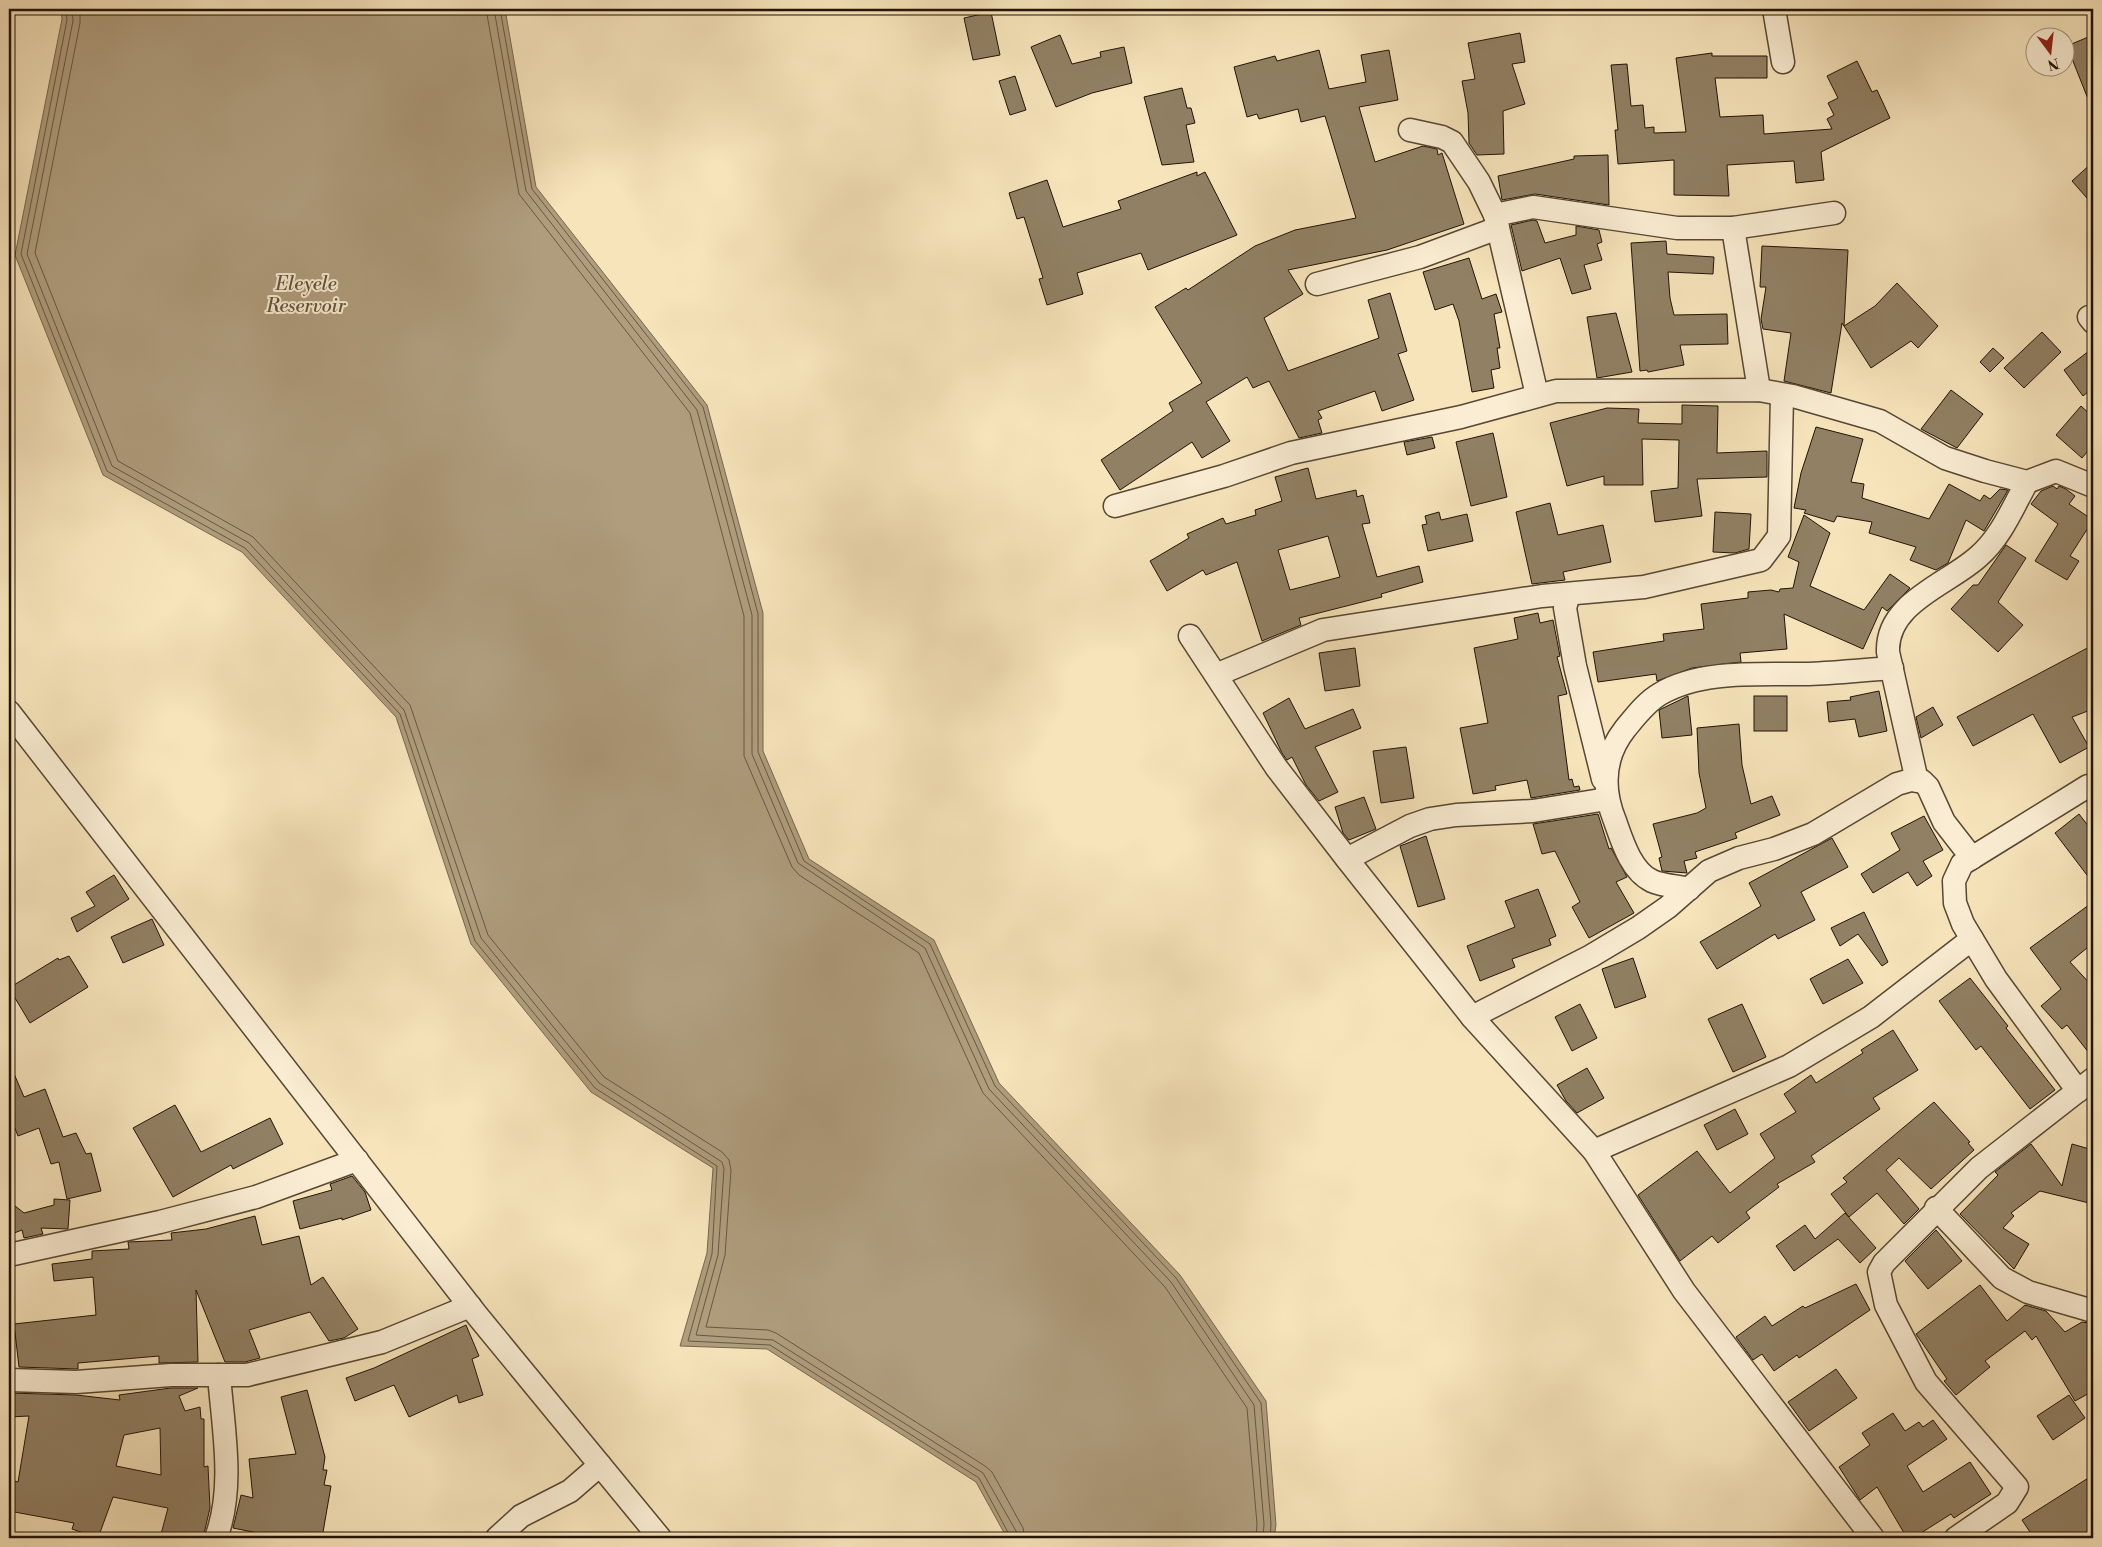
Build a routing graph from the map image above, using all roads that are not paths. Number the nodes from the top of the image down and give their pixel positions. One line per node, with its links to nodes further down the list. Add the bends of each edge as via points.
1 (1774, 9): 2 (street)
2 (1783, 62)
3 (1410, 130): 5 (street, via 1452,142 1479,182)
4 (1834, 213): 6 (street)
5 (1497, 222): 6 (street, via 1533,207 1677,228); 7 (street, via 1420,257); 9 (street)
6 (1732, 228): 8 (street)
7 (1317, 284)
8 (1759, 390): 9 (street, via 1556,391); 10 (street)
9 (1538, 395): 13 (street, via 1461,417 1291,453 1224,476)
10 (1782, 395): 11 (street, via 1880,421 1944,458); 14 (street, via 1779,536 1761,560 1644,587)
11 (2028, 482): 12 (street, via 2056,470); 16 (street, via 1996,536 1980,556 1907,608 1888,640)
12 (2093, 486)
13 (1115, 506)
14 (1569, 594): 17 (street, via 1323,630); 21 (street, via 1565,608 1575,666)
15 (1190, 636): 17 (street)
16 (1892, 668): 19 (street); 21 (street, via 1809,674 1735,674 1680,685 1658,694 1615,741 1609,759)
17 (1216, 675): 23 (street, via 1276,767)
18 (9, 712): 29 (street)
19 (1917, 781): 22 (street, via 1928,787 1944,822); 24 (street, via 1897,784 1813,834 1739,858 1709,872)
20 (2092, 787): 22 (street)
21 (1606, 792): 23 (street, via 1533,811 1430,819); 24 (street, via 1628,855 1646,877 1653,882)
22 (1972, 858): 25 (street, via 1962,864 1954,881 1955,903)
23 (1348, 859): 26 (street)
24 (1689, 888): 26 (street, via 1638,928 1591,956)
25 (1972, 939): 27 (street, via 1996,979); 28 (street, via 1870,1017 1789,1066)
26 (1472, 1017): 28 (street)
27 (2086, 1085): 30 (street, via 1979,1168)
28 (1594, 1151): 40 (street, via 1684,1291)
29 (357, 1160): 31 (street, via 246,1199 160,1222); 32 (street)
30 (1936, 1208): 33 (street, via 2002,1278 2028,1292); 41 (street, via 1879,1272 1886,1305 1926,1382 2017,1487 2007,1503)
31 (9, 1255)
32 (470, 1306): 34 (street, via 382,1342 247,1375); 36 (street)
33 (2093, 1311)
34 (219, 1375): 35 (street, via 76,1382); 37 (street, via 227,1490 225,1512)
35 (9, 1380)
36 (600, 1465): 38 (street, via 570,1491 521,1516); 39 (street)
37 (216, 1538)
38 (497, 1538)
39 (660, 1538)
40 (1873, 1538)
41 (1956, 1538)

